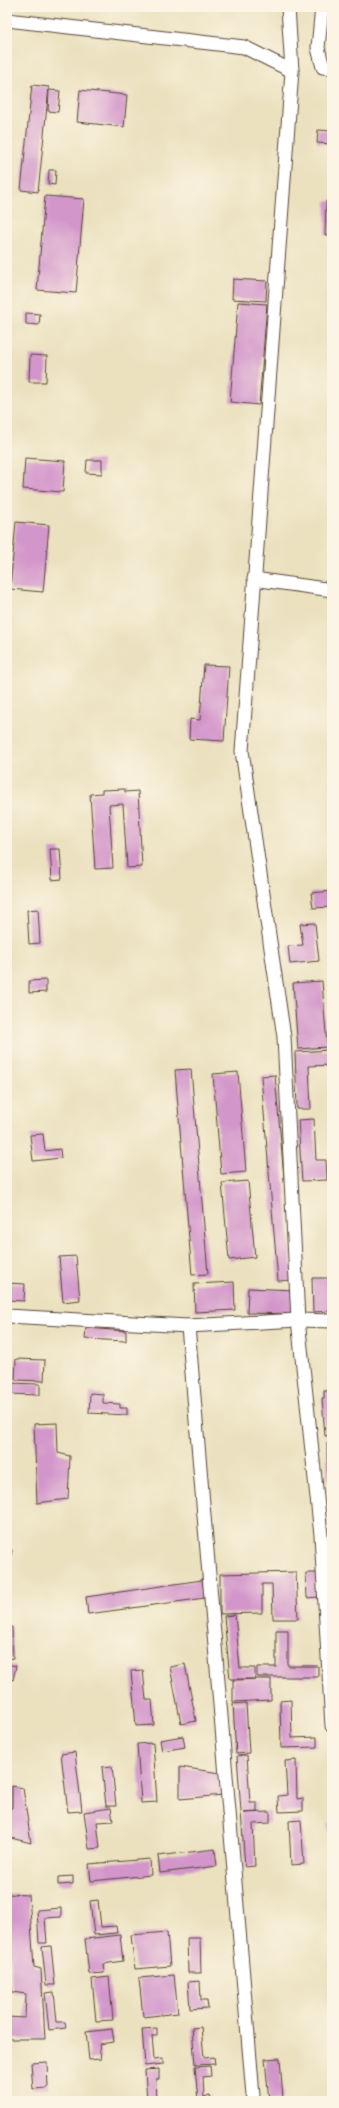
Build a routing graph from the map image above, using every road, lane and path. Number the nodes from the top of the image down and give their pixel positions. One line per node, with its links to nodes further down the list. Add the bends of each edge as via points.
1 (288, 7): 5 (street)
2 (322, 7): 4 (street, via 318,48 323,67)
3 (7, 20): 5 (street, via 244,47)
4 (332, 68)
5 (292, 71): 6 (street)
6 (254, 579): 7 (street); 9 (street, via 242,752 284,1037)
7 (332, 590)
8 (7, 1316): 11 (street)
9 (298, 1320): 10 (street); 11 (street); 12 (street, via 321,1535)
10 (332, 1321)
11 (188, 1326): 13 (street)
12 (332, 1726)
13 (253, 2095)

